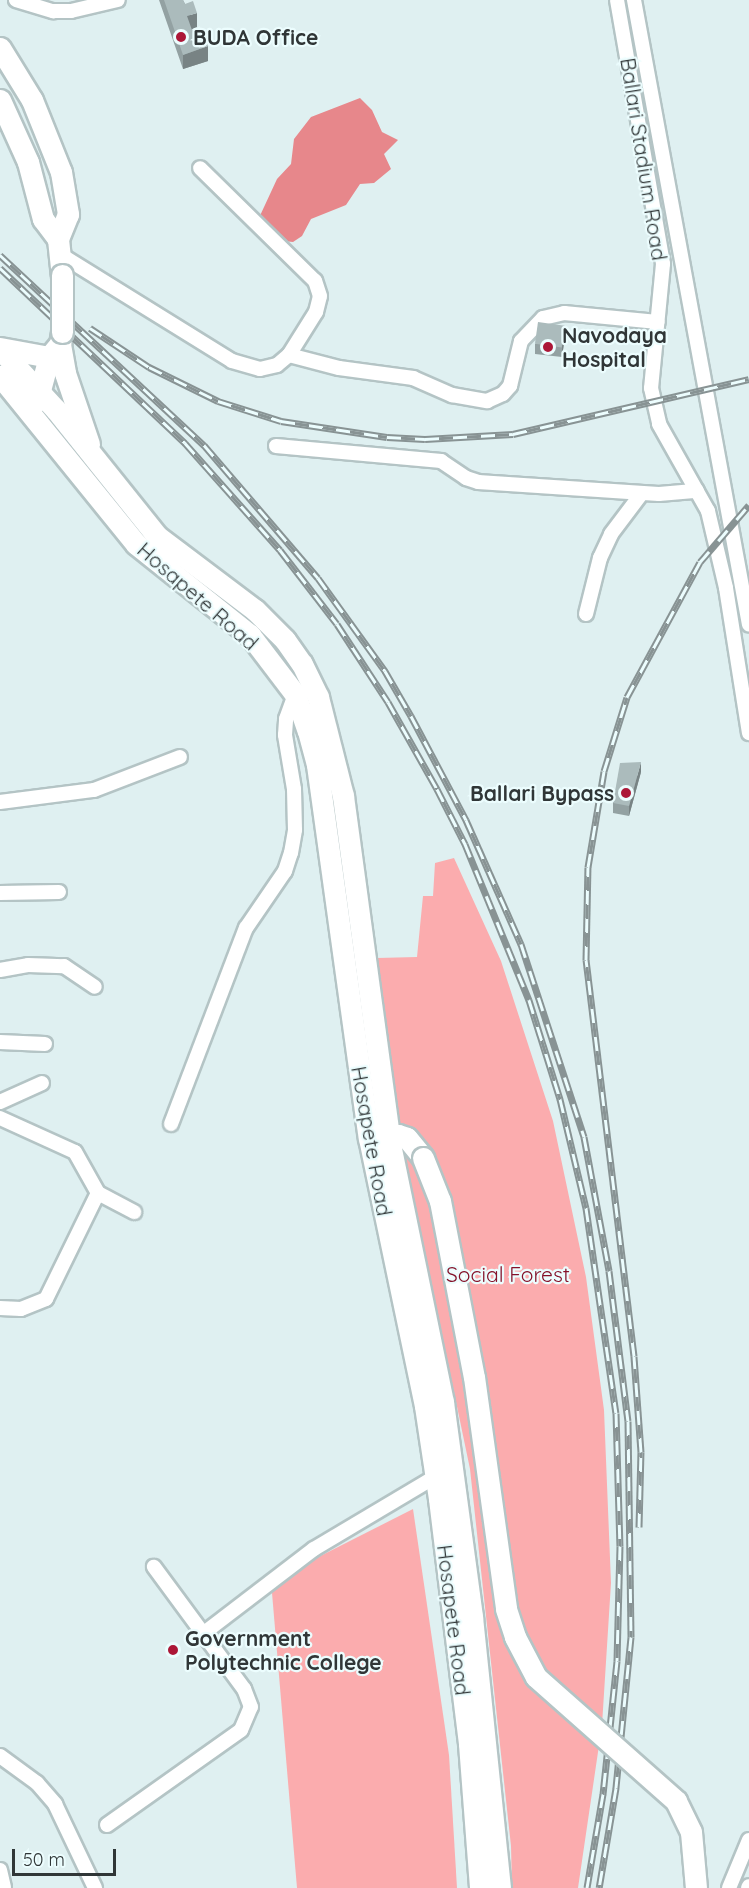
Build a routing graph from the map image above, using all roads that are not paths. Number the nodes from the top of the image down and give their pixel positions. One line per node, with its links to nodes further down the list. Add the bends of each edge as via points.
1 (16, 0): 2 (street, via 53,11 71,11)
2 (118, 0)
3 (617, 0): 9 (street, Ballari Stadium Road, via 663,264)
4 (634, 0): 23 (street, Ballari Stadium Road)
5 (0, 48): 8 (highway, via 32,100 61,172 68,214)
6 (0, 100): 8 (highway, via 28,162 44,219)
7 (200, 168): 12 (street, via 315,281 320,296 316,312)
8 (60, 256): 10 (highway, bridge); 12 (street, via 232,361 260,369 277,365)
9 (658, 322): 12 (street, via 574,313 543,318 521,341 510,386 503,394 487,400 452,395 413,378 339,369); 20 (street, Ballari Stadium Road, via 651,388 659,424)
10 (57, 344): 11 (highway); 13 (highway); 15 (highway)
11 (0, 348): 15 (highway, Hosapete Road)
12 (289, 355)
13 (65, 373): 16 (highway); 19 (highway)
14 (0, 376): 17 (highway, Hosapete Road)
15 (41, 392): 16 (highway, Hosapete Road); 17 (highway)
16 (56, 410): 17 (highway); 19 (highway, Hosapete Road)
17 (38, 421): 25 (highway, Hosapete Road, via 136,544 250,635)
18 (276, 446): 21 (street, via 441,461 471,481)
19 (95, 461): 39 (highway, Hosapete Road, via 157,536 255,610 302,664 331,739 348,832)
20 (697, 491): 21 (street); 24 (street, Ballari Stadium Road, via 708,510)
21 (642, 493): 22 (street, via 610,534)
22 (586, 614)
23 (749, 625)
24 (743, 657): 26 (street, Ballari Stadium Road)
25 (295, 694): 38 (street, via 285,735 294,789 291,853 285,871 246,928); 39 (highway, Hosapete Road, via 317,765)
26 (749, 733)
27 (180, 757): 28 (street, via 94,790)
28 (0, 802)
29 (59, 892): 30 (street)
30 (0, 893)
31 (0, 970): 32 (street, via 28,965 64,966)
32 (95, 987)
33 (0, 1042): 34 (street)
34 (45, 1044)
35 (42, 1083): 36 (street, via 12,1100)
36 (0, 1102)
37 (0, 1118): 40 (street, via 75,1152)
38 (171, 1124)
39 (379, 1136): 43 (highway, Hosapete Road); 53 (highway, Hosapete Road, via 443,1402 472,1617); 54 (highway, bridge, via 407,1138 423,1158 440,1201 472,1365 506,1609 515,1637 536,1677 676,1800 691,1832)
40 (98, 1194): 41 (street); 42 (street, via 46,1299 21,1309)
41 (134, 1212)
42 (0, 1308)
43 (435, 1477): 45 (street, via 314,1550); 52 (highway, Hosapete Road, via 469,1744)
44 (154, 1567): 45 (street)
45 (204, 1633): 47 (street, via 244,1689 251,1707 248,1719 241,1730)
46 (0, 1756): 51 (street, via 38,1784 55,1804)
47 (107, 1825)
48 (749, 1840): 55 (street)
49 (0, 1870): 50 (street)
50 (4, 1888)
51 (95, 1888)
52 (480, 1888)
53 (500, 1888)
54 (696, 1888)
55 (729, 1888)

